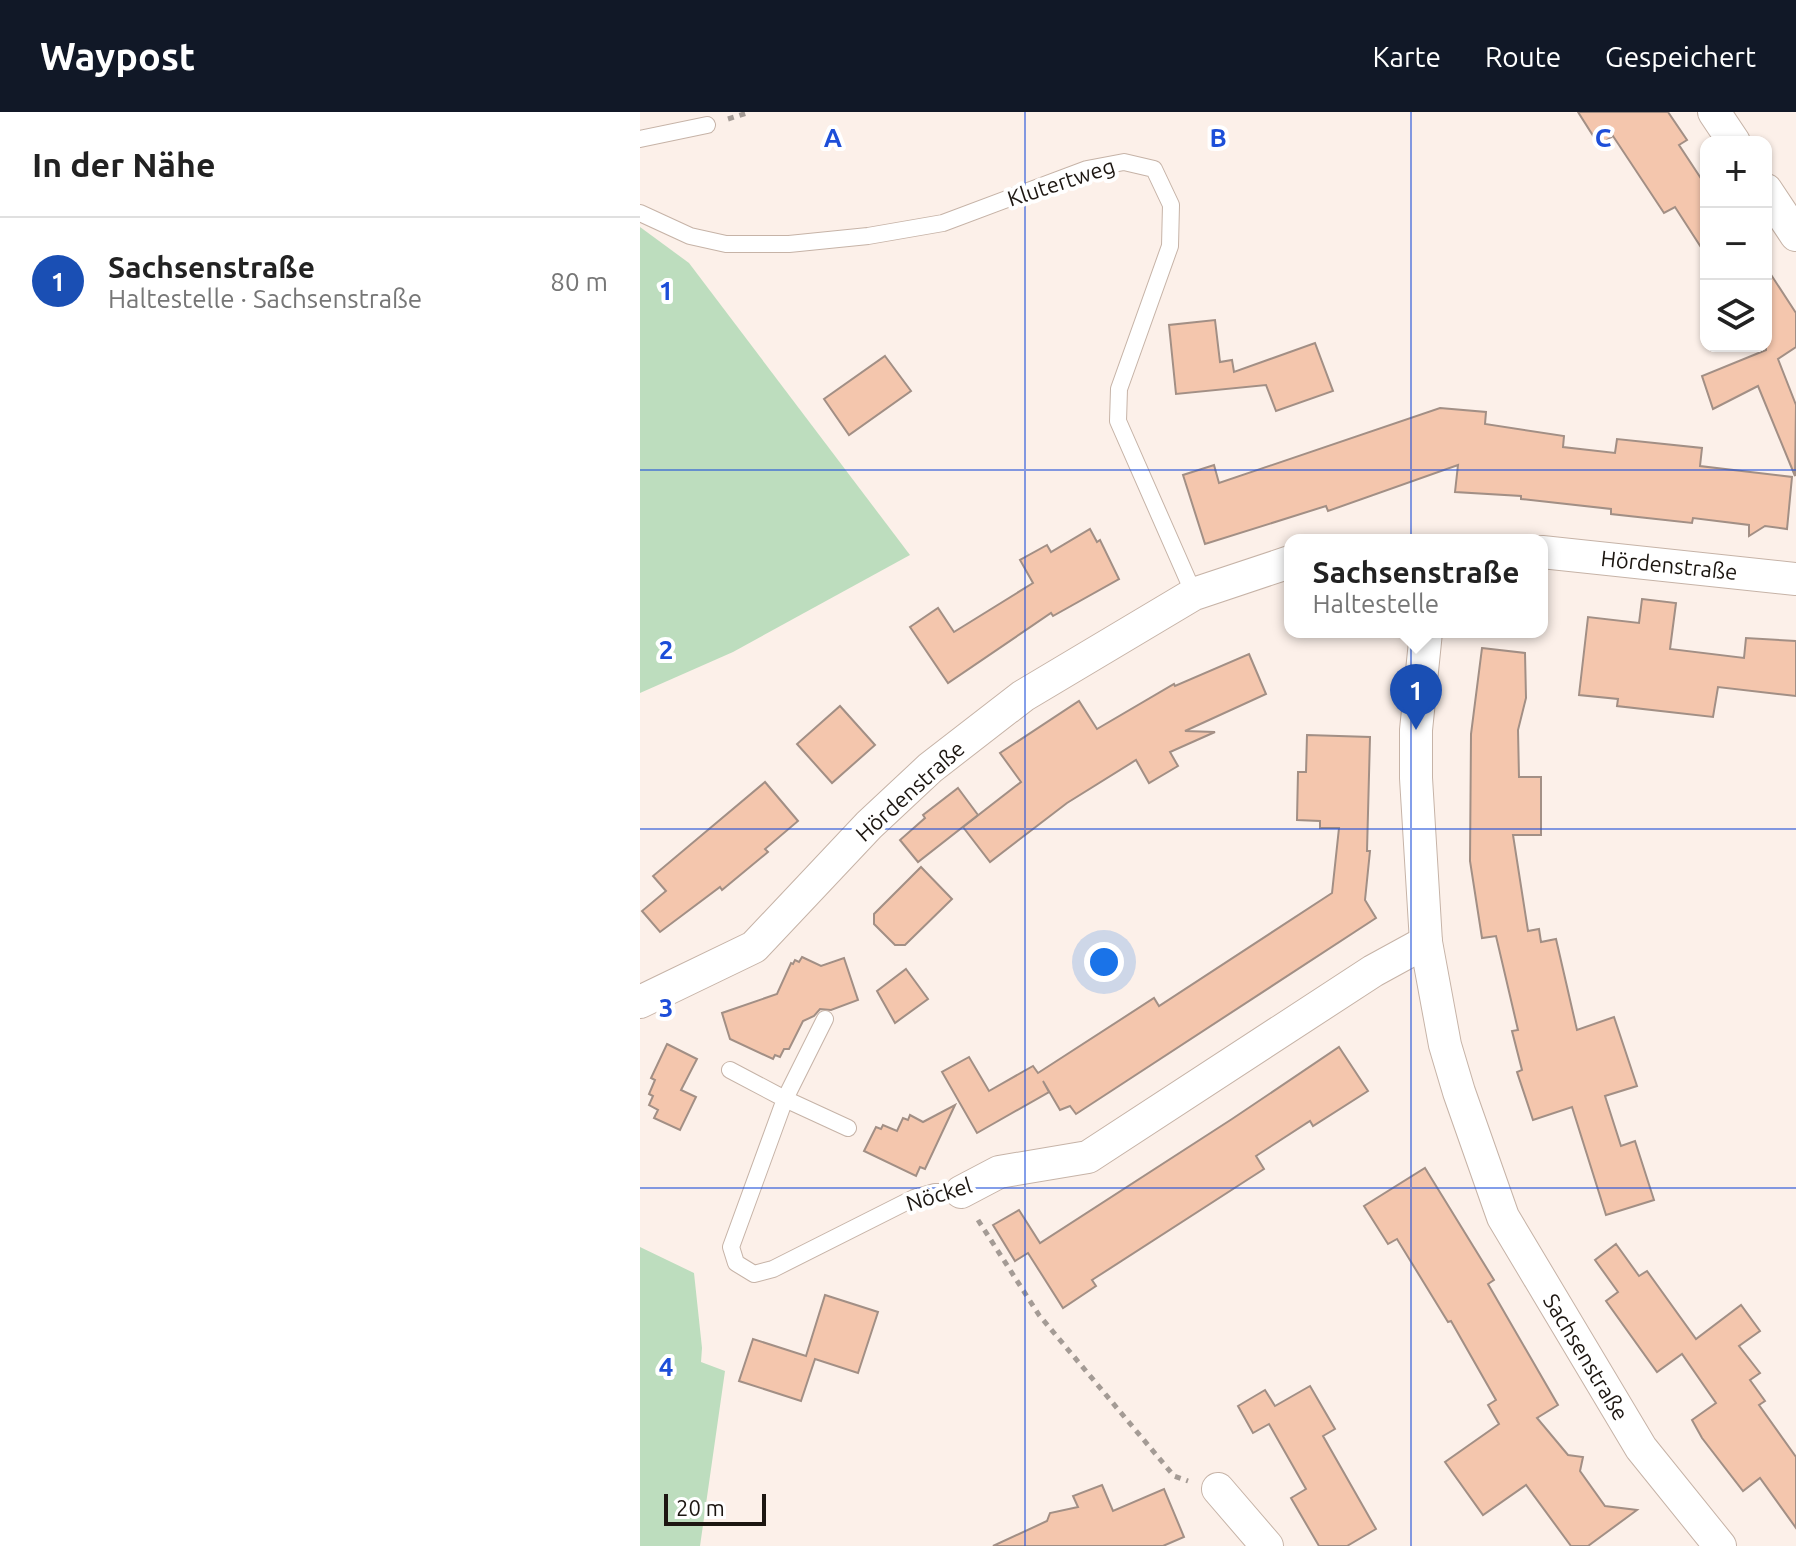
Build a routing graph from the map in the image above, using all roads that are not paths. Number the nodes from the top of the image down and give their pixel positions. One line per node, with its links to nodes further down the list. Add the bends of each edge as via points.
1 (1714, 112): 3 (street)
2 (707, 125): 4 (lane)
3 (1730, 136)
4 (640, 139)
5 (1772, 199): 7 (street)
6 (640, 213): 11 (lane, Klutertweg, via 690,236 726,244 789,244 943,223 1087,169 1124,162 1154,169 1171,205 1170,246 1119,389 1118,421)
7 (1796, 235)
8 (1548, 553): 10 (street, Hördenstraße)
9 (1284, 564): 11 (street, Hördenstraße)
10 (1796, 579)
11 (1194, 594): 14 (street, Hördenstraße, via 1023,696 930,768 754,947)
12 (1425, 638): 13 (street, Sachsenstraße, via 1416,778)
13 (1426, 942): 19 (street, Nöckel, via 1088,1157 999,1172); 22 (street, Sachsenstraße, via 1445,1045 1503,1217 1641,1448)
14 (640, 1002)
15 (825, 1019): 17 (lane)
16 (730, 1070): 17 (lane)
17 (785, 1099): 18 (lane); 19 (lane, Nöckel, via 731,1247 736,1263 754,1274 914,1198)
18 (848, 1128)
19 (961, 1192)
20 (1218, 1489): 21 (street)
21 (1267, 1546)
22 (1720, 1546)

